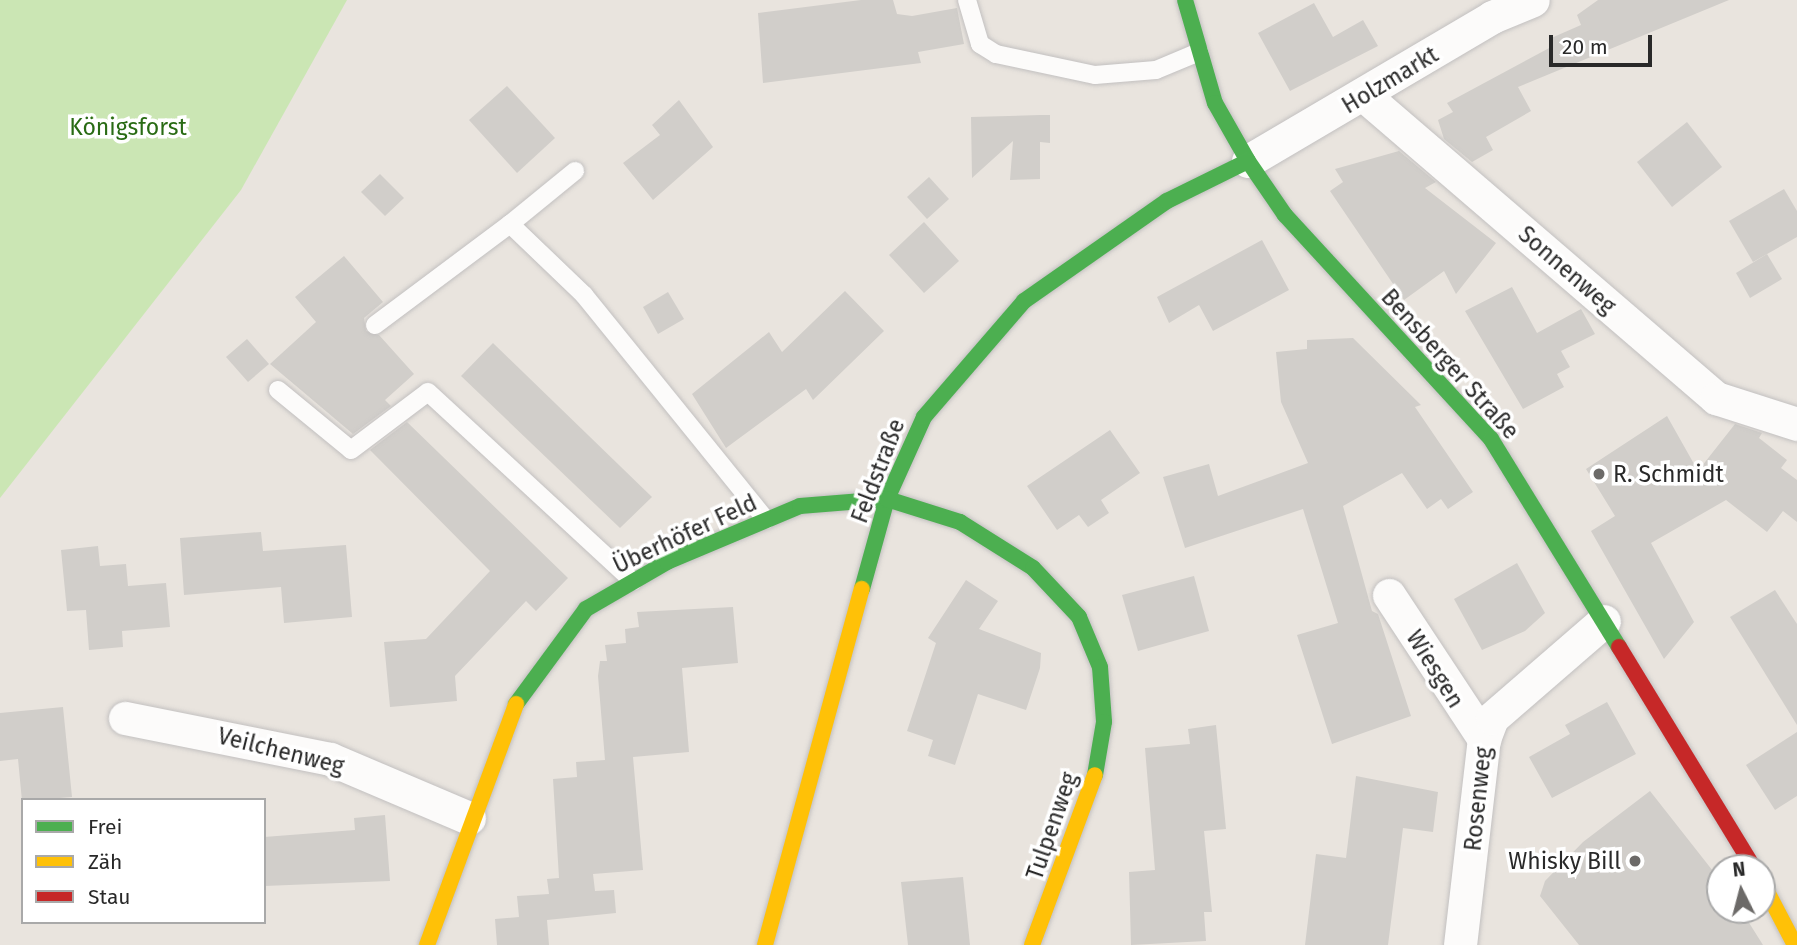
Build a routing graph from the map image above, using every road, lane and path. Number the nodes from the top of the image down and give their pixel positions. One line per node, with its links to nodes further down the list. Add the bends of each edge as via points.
1 (967, 0): 4 (lane, via 980,44 996,54 1095,75 1156,70)
2 (1185, 0): 4 (main road, Bensberger Straße)
3 (1533, 0): 5 (street, Holzmarkt, via 1492,18)
4 (1199, 52): 6 (main road, Bensberger Straße, via 1215,103)
5 (1366, 97): 6 (street, Holzmarkt); 11 (street, Sonnenweg, via 1716,398)
6 (1248, 161): 12 (main road, Feldstraße, via 1167,201 1013,310 924,417); 16 (main road, Bensberger Straße, via 1285,215 1491,439)
7 (575, 171): 8 (lane)
8 (510, 224): 9 (lane); 13 (lane, via 584,295)
9 (375, 325)
10 (278, 390): 14 (lane, via 351,450 428,392)
11 (1792, 415)
12 (887, 499): 13 (main road, Überhöfer Feld, via 800,506); 23 (main road, Feldstraße); 24 (main road, Tulpenweg, via 960,522 1033,568 1079,617 1100,667 1104,722 1093,793)
13 (766, 520): 14 (main road, Überhöfer Feld)
14 (634, 581): 19 (main road, Überhöfer Feld, via 586,609 520,692)
15 (1389, 595): 18 (street, Wiesgen)
16 (1604, 621): 18 (street, Rosenweg, via 1508,701); 20 (main road, Bensberger Straße)
17 (125, 718): 19 (street, Veilchenweg, via 330,758)
18 (1484, 739): 25 (street, Rosenweg)
19 (469, 818): 22 (main road, Überhöfer Feld)
20 (1745, 854)
21 (1776, 908): 26 (main road)
22 (427, 945)
23 (765, 945)
24 (1032, 945)
25 (1460, 945)
26 (1795, 945)

